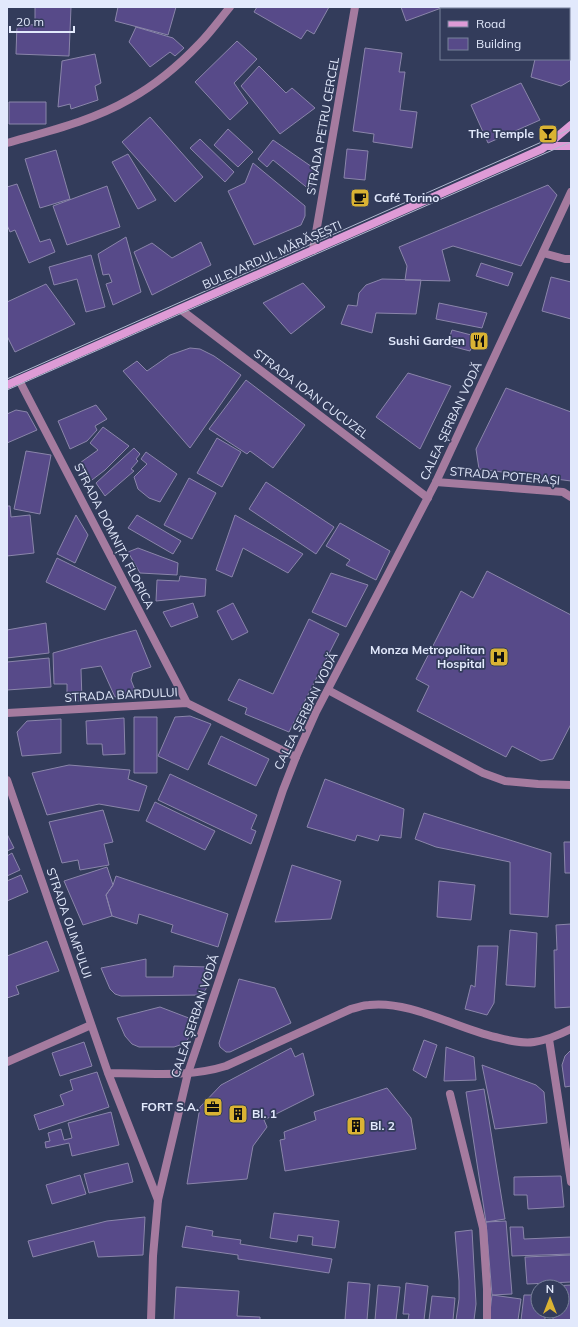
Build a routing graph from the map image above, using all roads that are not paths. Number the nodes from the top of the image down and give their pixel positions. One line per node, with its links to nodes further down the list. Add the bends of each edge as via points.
1 (230, 7): 4 (street, via 199,44 164,76 130,99 92,117)
2 (355, 7): 8 (street, STRADA PETRU CERCEL)
3 (571, 125): 5 (main road, BULEVARDUL MĂRĂȘEȘTI)
4 (7, 143)
5 (546, 146): 6 (main road, BULEVARDUL MĂRĂȘEȘTI); 8 (main road, BULEVARDUL MĂRĂȘEȘTI)
6 (571, 146)
7 (571, 192): 9 (street, CALEA ȘERBAN VODĂ)
8 (313, 250): 11 (main road, BULEVARDUL MĂRĂȘEȘTI)
9 (543, 253): 10 (street); 14 (street, CALEA ȘERBAN VODĂ)
10 (571, 259)
11 (180, 309): 12 (main road, BULEVARDUL MĂRĂȘEȘTI); 16 (street, STRADA IOAN CUCUZEL)
12 (19, 380): 13 (main road, BULEVARDUL MĂRĂȘEȘTI); 18 (street, STRADA DOMNIȚA FLORICA)
13 (7, 385)
14 (436, 482): 15 (street, STRADA POTERAȘI, via 563,492); 16 (street, CALEA ȘERBAN VODĂ)
15 (571, 496)
16 (428, 498): 17 (street, CALEA ȘERBAN VODĂ)
17 (328, 690): 20 (street, CALEA ȘERBAN VODĂ); 22 (street, via 483,773 505,781)
18 (187, 703): 19 (street, STRADA BARDULUI); 20 (street, STRADA BARDULUI)
19 (7, 713)
20 (296, 757): 28 (street, CALEA ȘERBAN VODĂ)
21 (7, 780): 23 (street, STRADA OLIMPULUI)
22 (571, 784)
23 (91, 1026): 26 (street); 27 (street, STRADA OLIMPULUI)
24 (571, 1029): 25 (street)
25 (549, 1039): 28 (street, via 532,1042 511,1041 480,1034 414,1010 390,1005 369,1005 351,1009 226,1066); 30 (street)
26 (7, 1062)
27 (108, 1073): 28 (street); 31 (street, STRADA OLIMPULUI)
28 (188, 1073): 31 (street, CALEA ȘERBAN VODĂ)
29 (450, 1094): 33 (street, via 483,1228 488,1289)
30 (571, 1182)
31 (158, 1200): 32 (street, CALEA ȘERBAN VODĂ)
32 (151, 1320)
33 (487, 1320)

